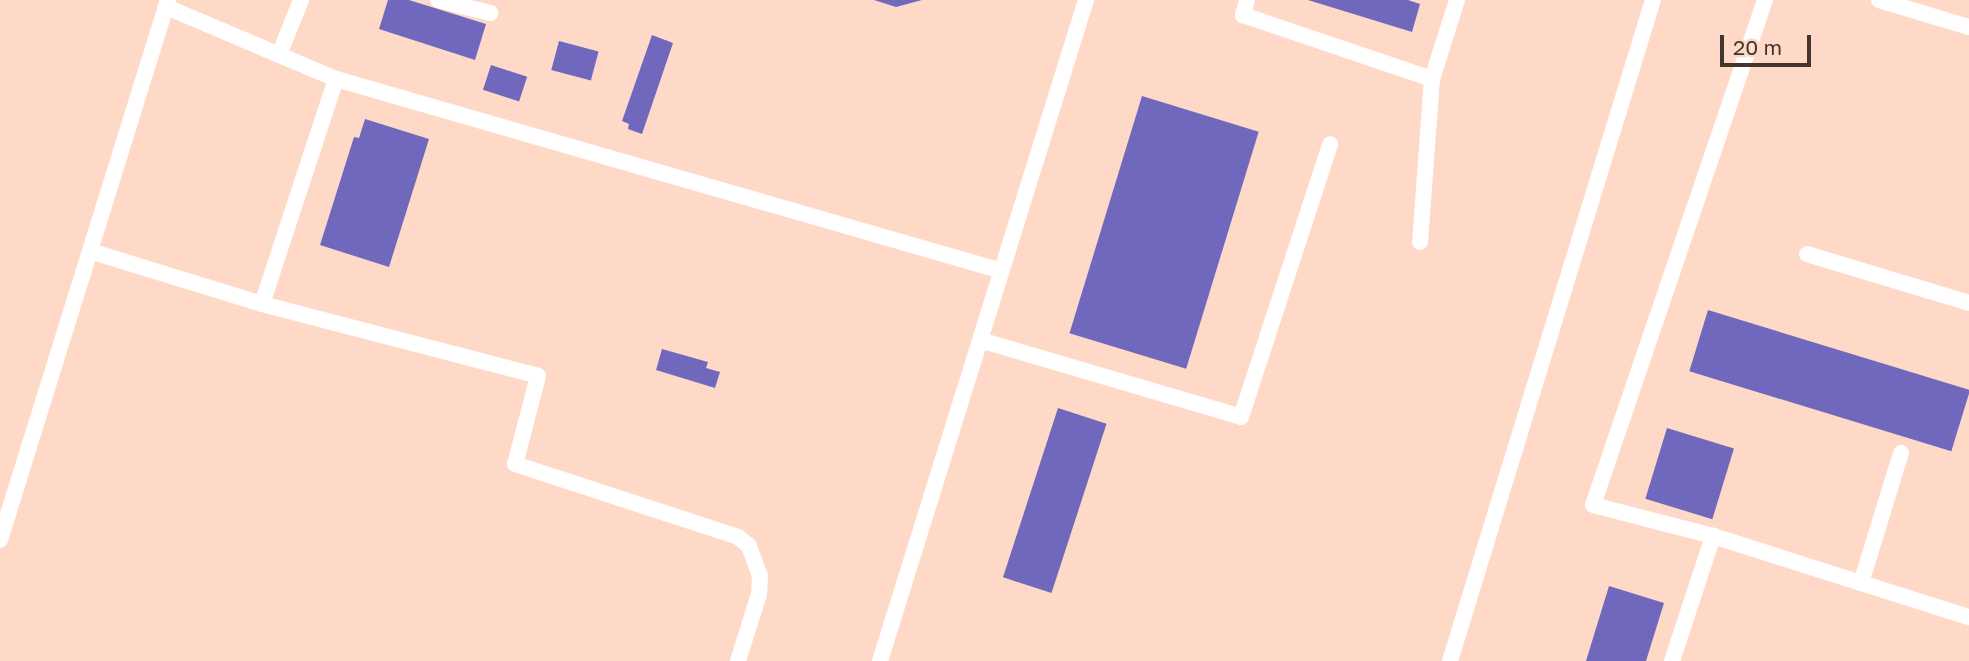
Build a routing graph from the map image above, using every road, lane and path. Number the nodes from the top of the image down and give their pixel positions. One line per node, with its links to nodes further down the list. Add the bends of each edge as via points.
1 (301, 0): 12 (lane)
2 (438, 0): 10 (lane)
3 (1086, 0): 19 (lane)
4 (1247, 0): 14 (lane, via 1242,15)
5 (1457, 0): 14 (lane)
6 (1653, 0): 31 (lane)
7 (1765, 0): 25 (lane, via 1593,505)
8 (1878, 0): 11 (lane)
9 (167, 4): 12 (lane); 17 (lane)
10 (490, 13)
11 (1969, 27)
12 (279, 55): 13 (lane)
13 (336, 79): 19 (lane); 21 (lane)
14 (1432, 79): 16 (lane)
15 (1330, 144): 22 (lane, via 1241,417)
16 (1420, 242)
17 (90, 251): 21 (lane); 24 (lane)
18 (1807, 254): 20 (lane)
19 (1002, 271): 22 (lane)
20 (1969, 303)
21 (262, 304): 29 (lane, via 538,376 515,464 737,537 750,546 760,576 759,594)
22 (980, 340): 30 (lane)
23 (1901, 453): 27 (lane)
24 (5, 505): 26 (lane)
25 (1713, 536): 27 (lane); 32 (lane)
26 (0, 540)
27 (1861, 583): 28 (lane)
28 (1969, 617)
29 (738, 661)
30 (880, 661)
31 (1450, 661)
32 (1672, 661)

